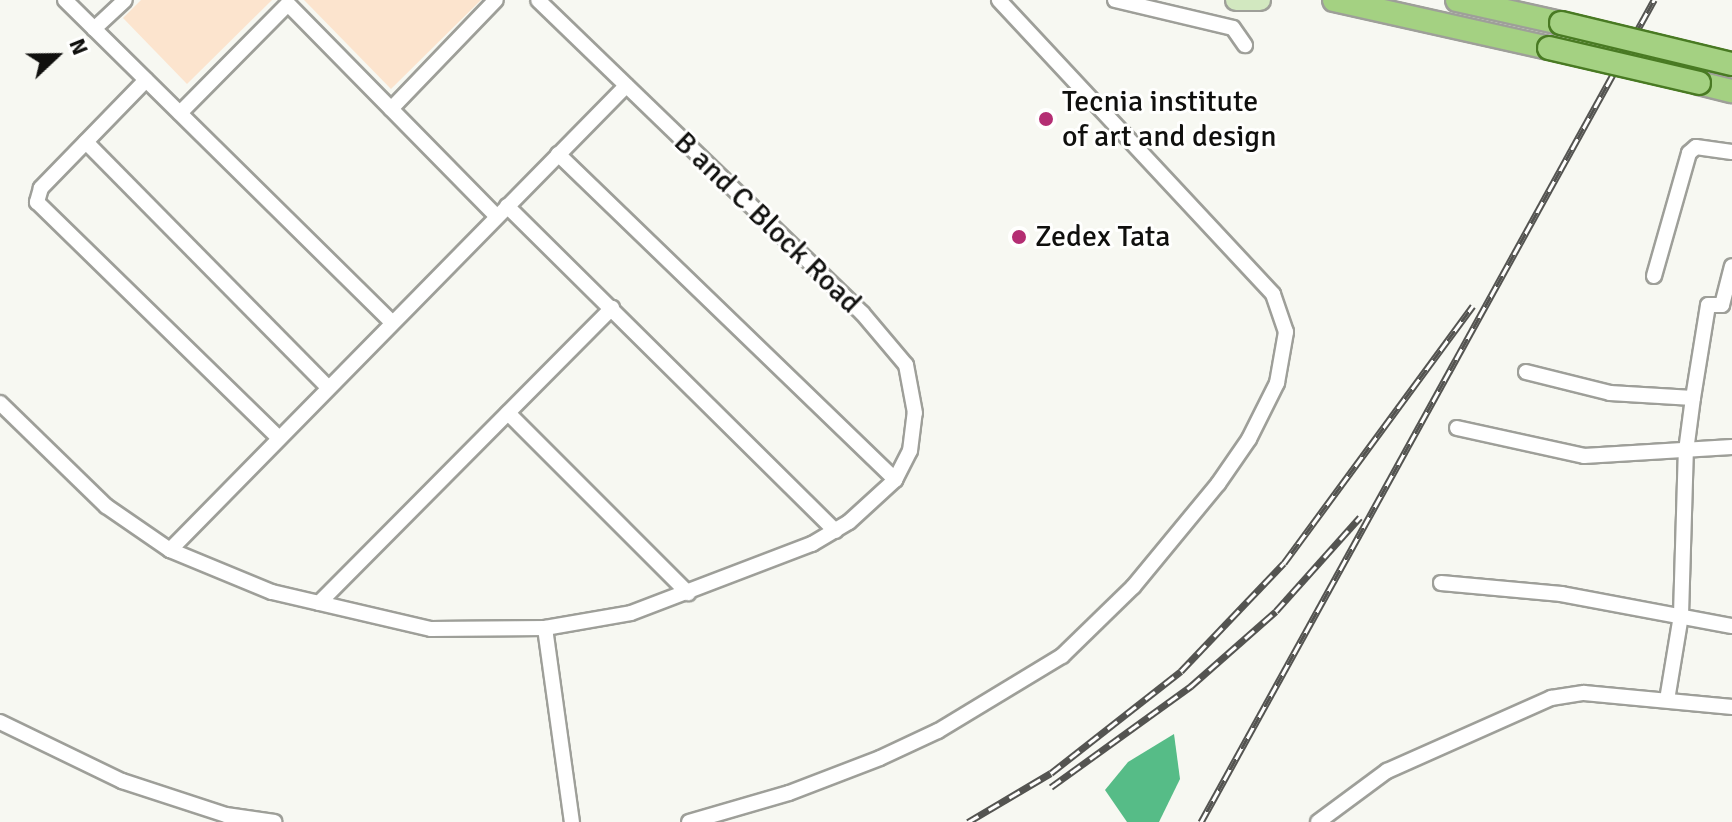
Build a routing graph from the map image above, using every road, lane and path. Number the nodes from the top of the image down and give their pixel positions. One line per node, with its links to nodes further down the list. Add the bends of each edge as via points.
1 (65, 0): 13 (street)
2 (125, 0): 13 (street)
3 (496, 0): 19 (street)
4 (538, 0): 17 (street, B and C Block Road)
5 (999, 0): 52 (street, via 1273,294 1286,332 1277,383 1249,439 1218,484 1133,587 1062,656 938,731 880,758 789,793)
6 (1115, 0): 14 (street, via 1233,28)
7 (1236, 0): 11 (street)
8 (1260, 0): 11 (street)
9 (1334, 0): 18 (main road, bridge)
10 (1457, 0): 15 (main road, bridge)
11 (1248, 1)
12 (286, 2): 19 (street); 20 (street)
13 (94, 29): 16 (street)
14 (1245, 45)
15 (1732, 64)
16 (146, 80): 20 (street); 21 (street)
17 (626, 86): 23 (street); 38 (street, B and C Block Road, via 862,313 906,365 915,429)
18 (1732, 91)
19 (391, 109): 24 (street)
20 (180, 113): 28 (street)
21 (86, 142): 30 (street); 35 (street, via 37,194 42,212)
22 (1732, 152): 26 (street, via 1696,147 1689,153)
23 (558, 154): 24 (street); 38 (street)
24 (502, 211): 27 (street); 28 (street)
25 (1732, 266): 31 (street, via 1722,305 1708,305)
26 (1654, 276)
27 (612, 308): 33 (street); 39 (street)
28 (392, 322): 30 (street)
29 (1526, 372): 31 (street, via 1610,393)
30 (328, 387): 35 (street)
31 (1693, 398): 37 (street)
32 (0, 403): 40 (street, via 106,506)
33 (508, 413): 42 (street); 43 (street)
34 (1457, 428): 37 (street, via 1567,455)
35 (278, 437): 40 (street)
36 (1732, 447): 37 (street)
37 (1686, 451): 44 (street)
38 (895, 480): 39 (street)
39 (835, 531): 42 (street)
40 (170, 550): 43 (street, via 272,592)
41 (1441, 583): 44 (street, via 1561,594)
42 (688, 593): 46 (street, via 631,613)
43 (319, 603): 46 (street, via 431,629)
44 (1681, 615): 45 (street); 47 (street)
45 (1732, 626)
46 (545, 628): 51 (street)
47 (1667, 700): 48 (street); 53 (street, via 1584,693 1533,703 1387,771)
48 (1732, 707)
49 (0, 722): 50 (street, via 122,781 226,815)
50 (275, 822)
51 (572, 822)
52 (689, 822)
53 (1318, 822)

